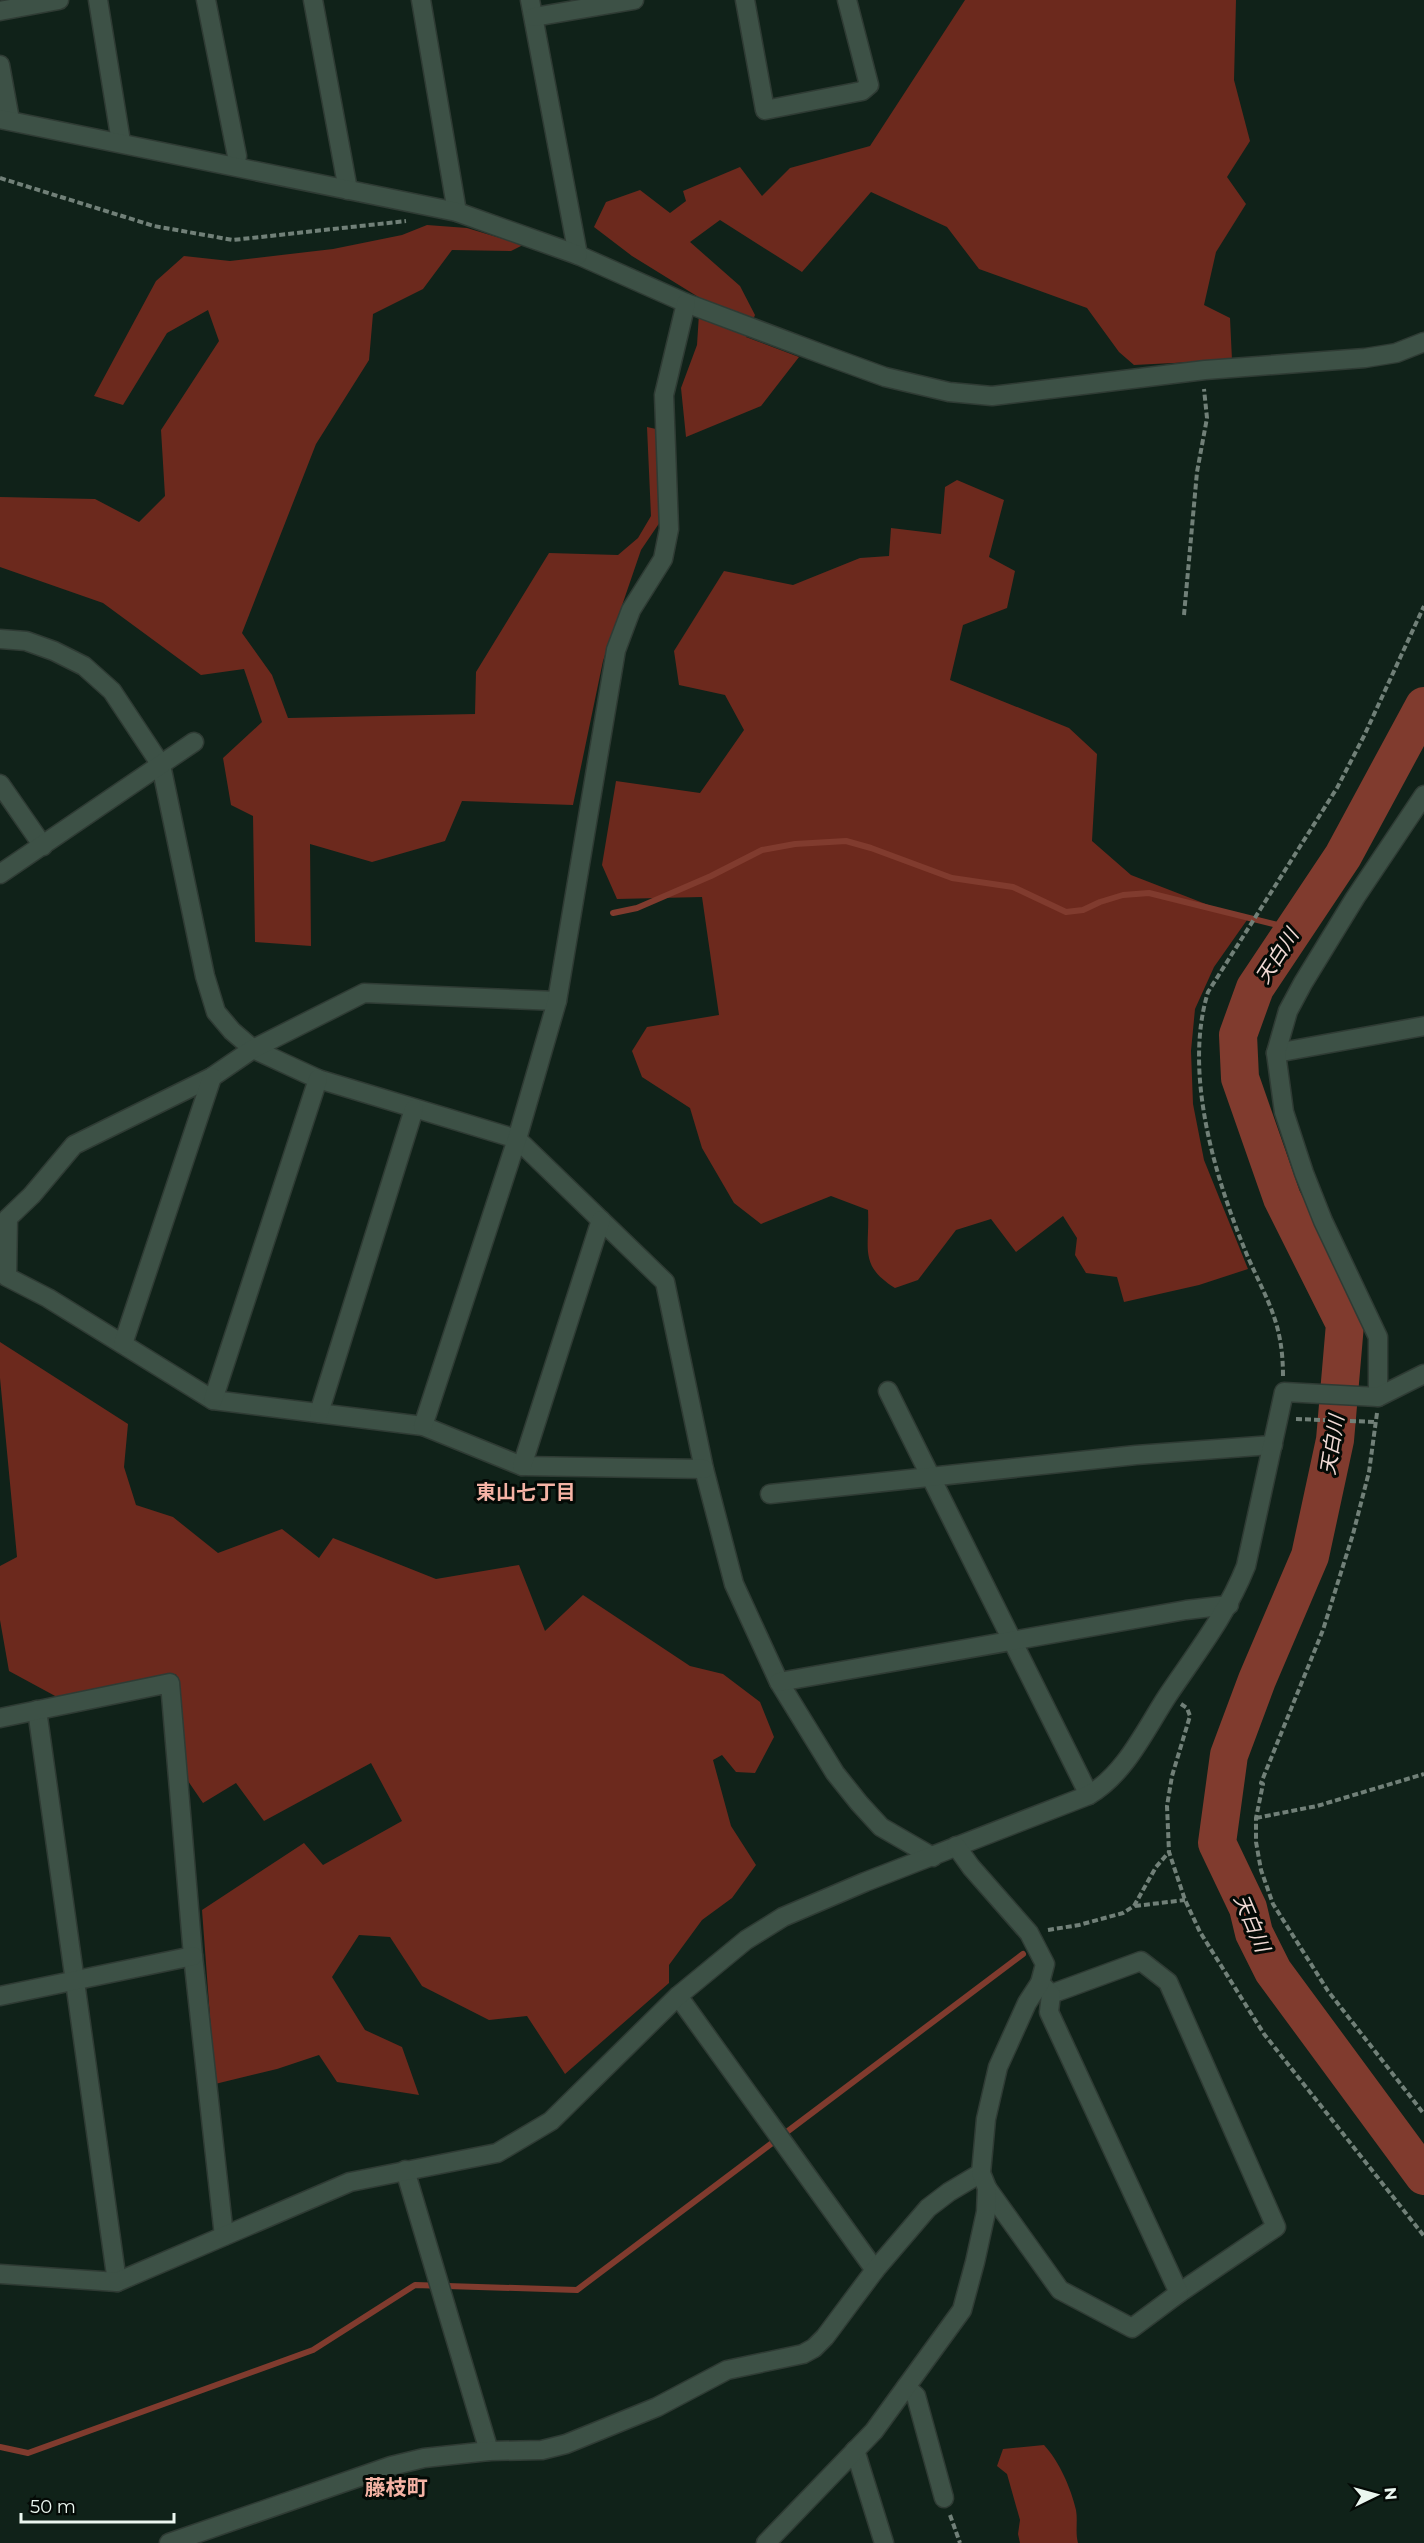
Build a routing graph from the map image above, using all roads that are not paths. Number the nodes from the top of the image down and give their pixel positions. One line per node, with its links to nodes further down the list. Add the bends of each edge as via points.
1 (59, 0): 10 (street)
2 (98, 0): 13 (street)
3 (206, 0): 14 (street, via 237,156)
4 (313, 0): 15 (street)
5 (421, 0): 16 (street)
6 (634, 0): 9 (street)
7 (745, 0): 8 (street, via 765,110 862,91 869,85)
8 (847, 0)
9 (532, 9): 17 (street)
10 (0, 11)
11 (0, 65): 12 (street)
12 (5, 119): 13 (street)
13 (121, 142): 14 (street)
14 (235, 166): 15 (street)
15 (348, 190): 16 (street)
16 (457, 212): 17 (street)
17 (578, 255): 18 (street)
18 (686, 303): 19 (street, via 885,377 949,392 992,396 1206,370 1365,358); 27 (street, via 664,395 669,530 663,559 631,610 616,650)
19 (1424, 342)
20 (0, 639): 22 (street, via 54,651 84,666 112,691)
21 (194, 742): 22 (street)
22 (161, 765): 25 (street); 29 (street, via 216,1012)
23 (0, 784): 25 (street)
24 (1424, 795): 30 (street, via 1308,975 1288,1011)
25 (43, 846): 26 (street)
26 (0, 874)
27 (557, 1001): 29 (street, via 364,993); 34 (street)
28 (1424, 1026): 30 (street)
29 (253, 1049): 31 (street); 32 (street)
30 (1276, 1053): 39 (street, via 1284,1112 1300,1162 1323,1221 1378,1337)
31 (212, 1077): 36 (street); 36 (street, via 74,1144 8,1218 7,1277)
32 (318, 1079): 33 (street); 40 (street)
33 (414, 1109): 34 (street); 41 (street)
34 (517, 1139): 35 (street); 42 (street)
35 (601, 1220): 44 (street); 45 (street, via 665,1282)
36 (123, 1344): 40 (street)
37 (1424, 1374): 39 (street)
38 (888, 1392): 46 (street)
39 (1378, 1397): 43 (street, via 1284,1392)
40 (213, 1400): 41 (street)
41 (319, 1413): 42 (street)
42 (423, 1426): 44 (street)
43 (1273, 1445): 46 (street); 48 (street, via 1246,1566)
44 (522, 1466): 45 (street)
45 (704, 1469): 50 (street, via 734,1584)
46 (928, 1475): 47 (street); 49 (street)
47 (770, 1494)
48 (1229, 1605): 49 (street); 53 (street, via 1136,1747 1104,1786)
49 (1011, 1640): 50 (street); 53 (street)
50 (779, 1682): 55 (street, via 835,1773 859,1803 881,1827)
51 (37, 1710): 52 (street); 56 (street, via 170,1683); 57 (street)
52 (0, 1718)
53 (1089, 1795): 54 (street)
54 (956, 1846): 55 (street); 58 (street, via 1029,1933 1045,1964)
55 (933, 1857): 60 (street, via 783,1917 746,1940)
56 (193, 1956): 57 (street); 63 (street)
57 (75, 1981): 59 (street); 66 (street)
58 (1046, 1988): 62 (street, via 1027,2002 998,2067 986,2119); 67 (street, via 1049,2012); 67 (street, via 1141,1961 1168,1982 1276,2227)
59 (0, 1996)
60 (678, 1996): 61 (street, via 550,2121 497,2153); 64 (street)
61 (405, 2170): 63 (street, via 350,2182); 70 (street)
62 (984, 2181): 64 (street, via 950,2192 928,2208); 67 (street, via 1060,2290 1132,2328); 68 (street, via 986,2212 962,2310)
63 (224, 2236): 66 (street)
64 (874, 2270): 70 (street, via 825,2337 803,2354 728,2370 657,2407 566,2444 542,2450)
65 (0, 2274): 66 (street)
66 (117, 2282)
67 (1179, 2293)
68 (906, 2387): 69 (street, via 874,2432); 71 (street, via 916,2396)
69 (855, 2450): 73 (street); 74 (street)
70 (489, 2451): 72 (street, via 391,2466)
71 (944, 2498)
72 (170, 2543)
73 (766, 2543)
74 (884, 2543)

